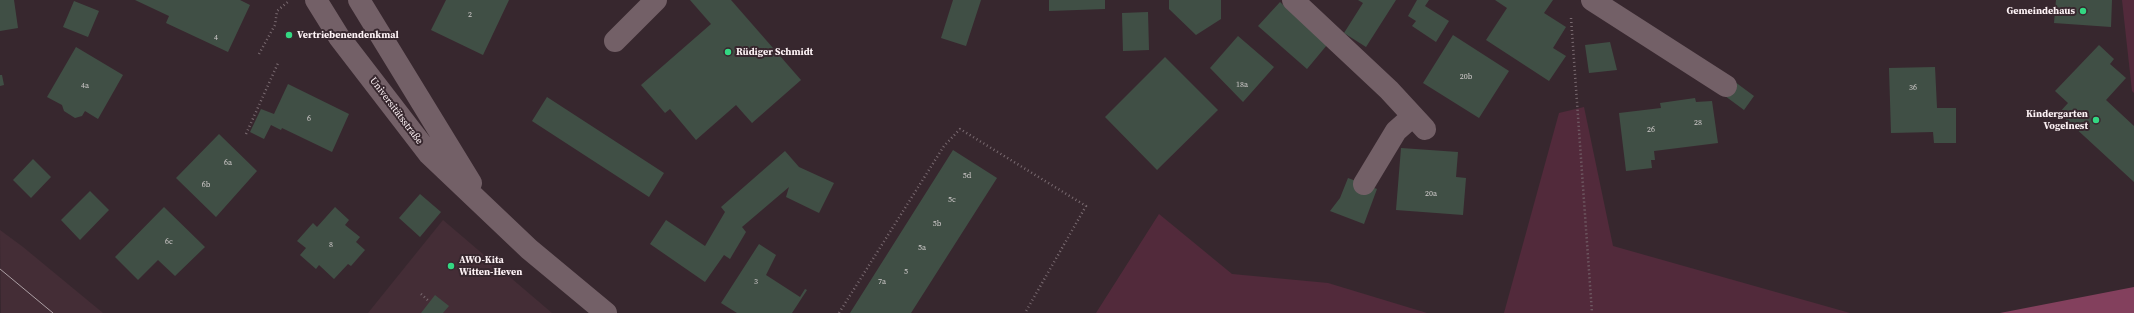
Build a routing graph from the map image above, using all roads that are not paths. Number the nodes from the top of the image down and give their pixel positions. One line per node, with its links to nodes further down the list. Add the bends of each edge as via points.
1 (316, 0): 9 (street, Universitätsstraße, via 339,37 429,154)
2 (359, 0): 9 (street, Universitätsstraße)
3 (656, 0): 6 (street)
4 (1293, 0): 8 (street, via 1389,90 1419,122 1396,131)
5 (1592, 0): 7 (street)
6 (615, 41)
7 (1726, 86)
8 (1364, 184)
9 (489, 211): 10 (street, Universitätsstraße, via 529,249)
10 (606, 313)

